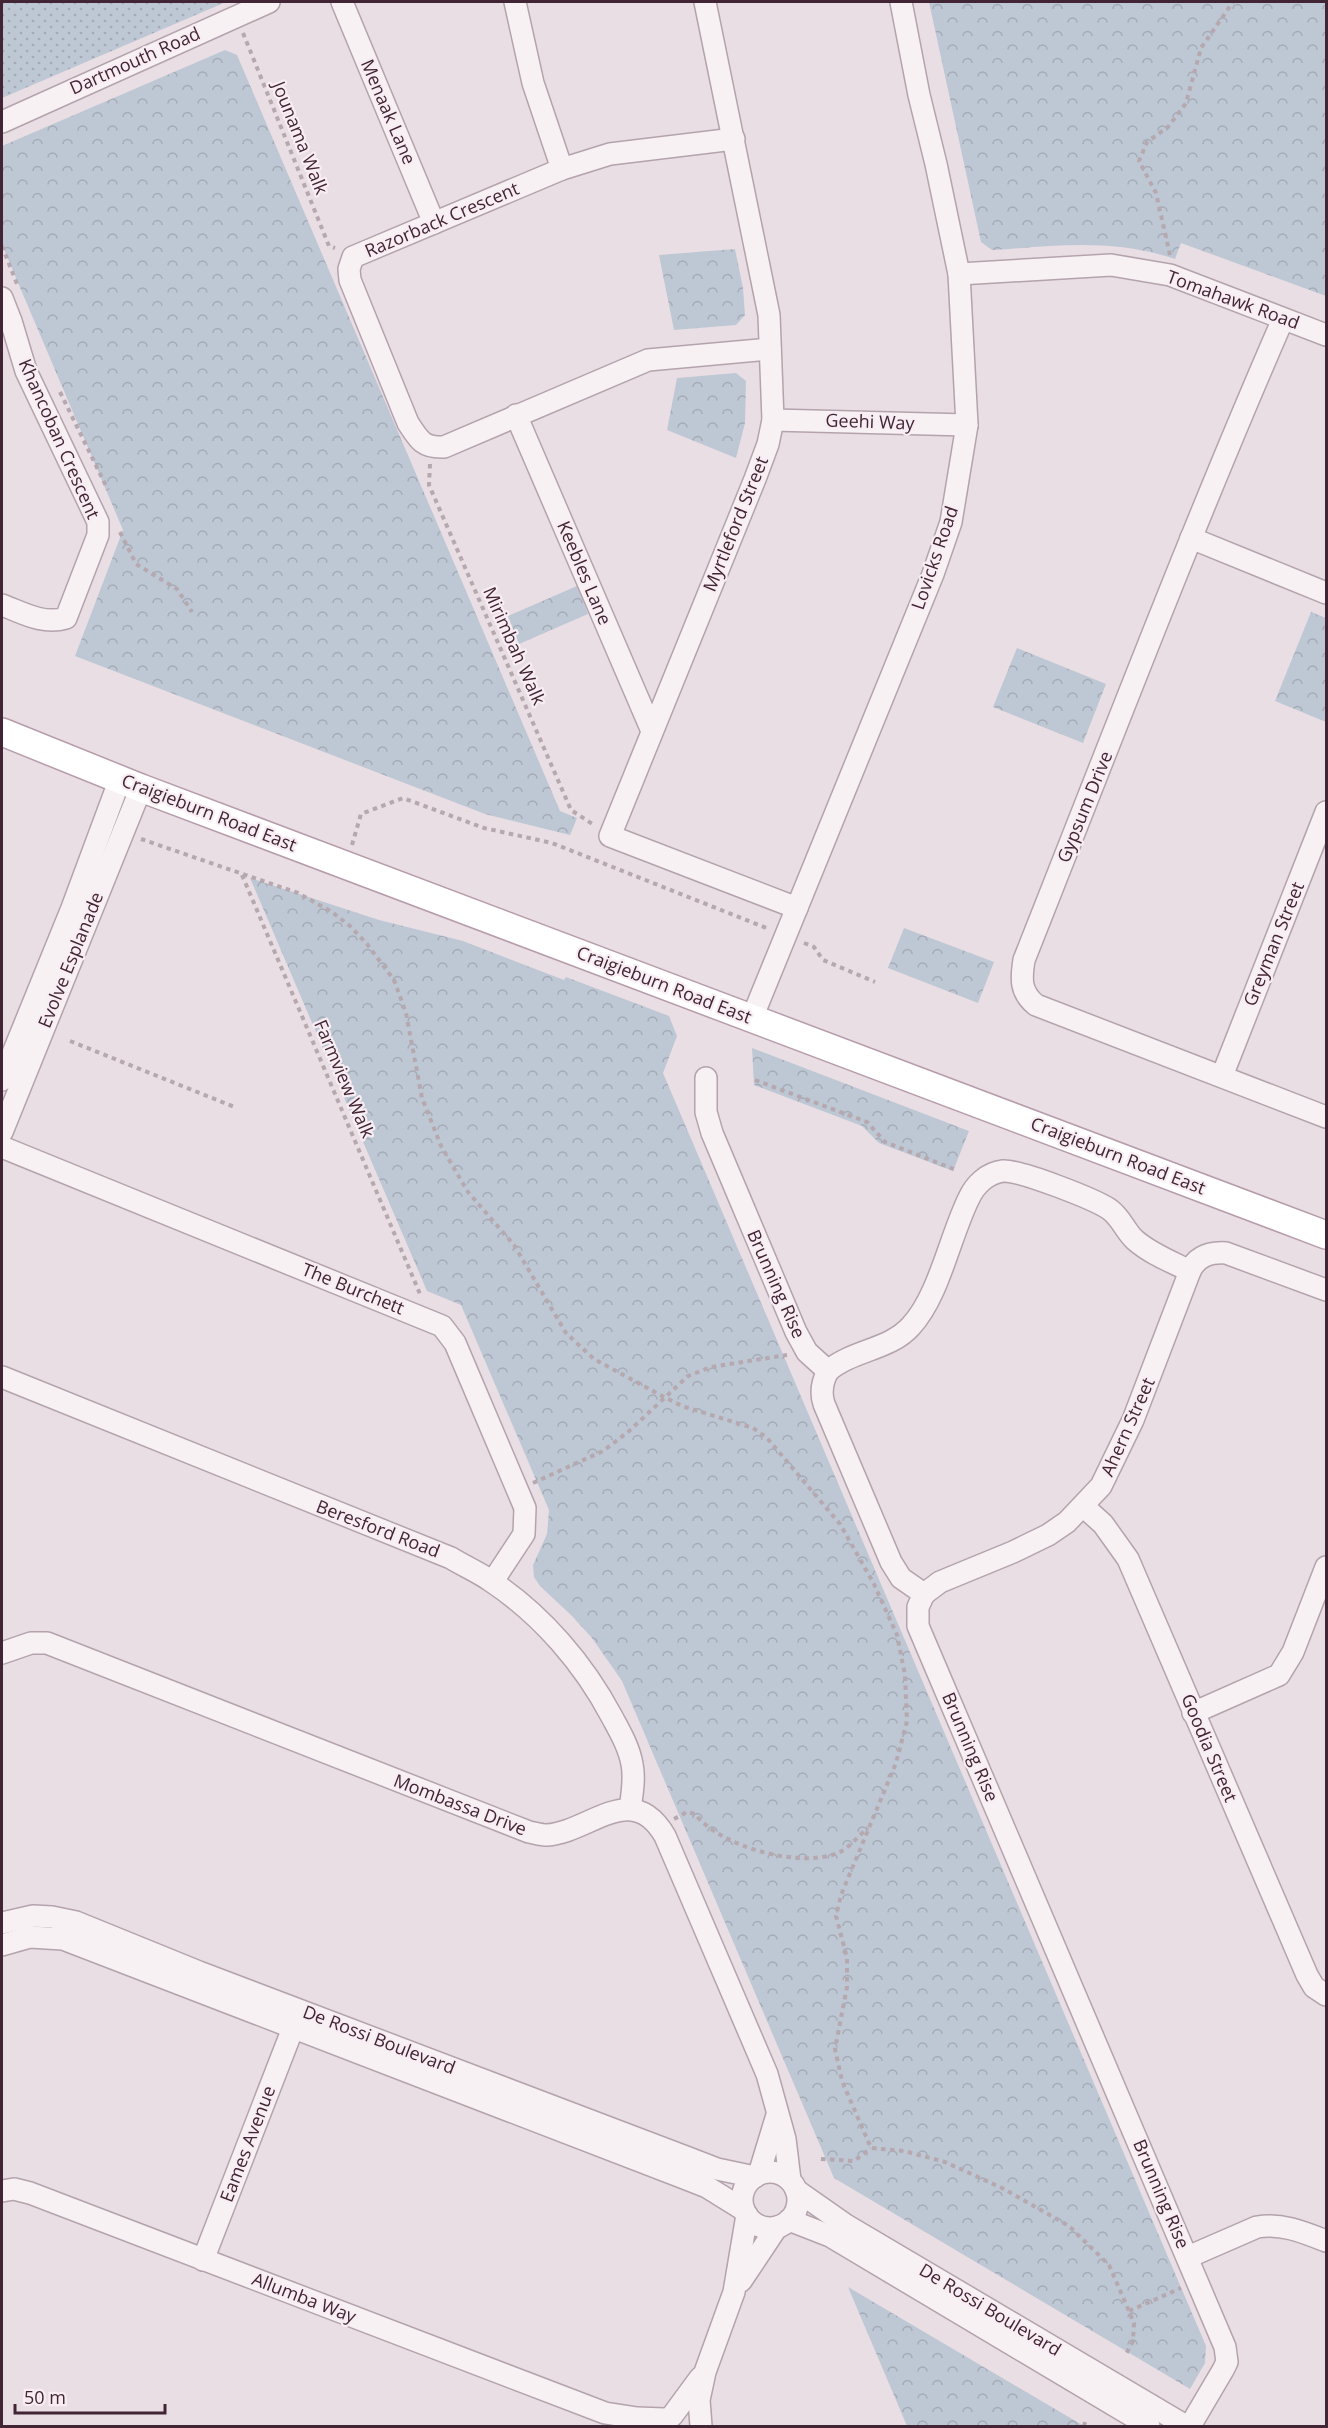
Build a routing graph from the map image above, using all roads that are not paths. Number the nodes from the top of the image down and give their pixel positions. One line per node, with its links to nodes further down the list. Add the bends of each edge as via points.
1 (269, 2): 6 (street, Dartmouth Road)
2 (342, 2): 9 (street, Menaak Lane)
3 (515, 2): 8 (street, via 533,83)
4 (705, 2): 7 (street, Myrtleford Street)
5 (901, 2): 10 (street, Lovicks Road)
6 (2, 122)
7 (734, 139): 8 (street, Razorback Crescent, via 610,154); 14 (street, Myrtleford Street, via 769,315)
8 (562, 169): 9 (street, Razorback Crescent)
9 (434, 223): 15 (street, Razorback Crescent, via 353,258 349,269 403,412 418,439 430,448 444,447)
10 (959, 274): 12 (street, Tomahawk Road, via 1111,265 1170,275); 17 (street, Lovicks Road)
11 (10, 293): 20 (street, Khancoban Crescent, via 11,321 26,370 98,522 98,535 66,618 35,618)
12 (1283, 319): 13 (street, Tomahawk Road); 18 (street, Gypsum Drive)
13 (1326, 335)
14 (770, 349): 15 (street, via 648,360); 16 (street, Myrtleford Street)
15 (516, 415): 21 (street, Keebles Lane)
16 (773, 420): 17 (street, Geehi Way); 21 (street, Myrtleford Street, via 755,479)
17 (967, 425): 25 (street, Lovicks Road, via 951,522)
18 (1191, 538): 19 (street); 27 (street, Gypsum Drive, via 1024,960 1022,976 1023,990 1036,1005)
19 (1326, 593)
20 (2, 605)
21 (652, 731): 25 (street, Myrtleford Street, via 610,836)
22 (2, 732): 23 (main road, Craigieburn Road East)
23 (130, 783): 26 (main road, Craigieburn Road East); 29 (street, Evolve Esplanade, via 72,908); 31 (street, Evolve Esplanade, via 124,831)
24 (1326, 812): 27 (street, Greyman Street)
25 (797, 908): 26 (street, Lovicks Road)
26 (752, 1018): 33 (main road, Craigieburn Road East)
27 (1222, 1076): 30 (street, Gypsum Drive)
28 (706, 1078): 36 (street, Brunning Rise, via 706,1112 712,1133 796,1332 804,1347)
29 (2, 1080)
30 (1326, 1117)
31 (2, 1132)
32 (2, 1147): 40 (street, The Burchett, via 442,1326 455,1343 526,1517 524,1534)
33 (1326, 1235)
34 (1190, 1271): 35 (street, via 1204,1256 1226,1253); 36 (street, via 1137,1241 1117,1215 1098,1203 1022,1174 1003,1171 982,1180 969,1198 927,1303 909,1329); 38 (street, Ahern Street, via 1120,1451 1101,1486)
35 (1326, 1290)
36 (828, 1371): 42 (street, via 821,1397 891,1562 901,1578)
37 (2, 1377): 40 (street, Beresford Road, via 431,1550)
38 (1083, 1506): 42 (street, Ahern Street, via 1048,1535 940,1582); 44 (street, Goodia Street, via 1103,1524 1128,1559)
39 (1326, 1567): 41 (street)
40 (493, 1581): 45 (street, Beresford Road, via 565,1648 605,1704 632,1763)
41 (1322, 1591): 44 (street, via 1279,1675)
42 (924, 1594): 57 (street, Brunning Rise, via 918,1607 918,1626)
43 (2, 1653): 45 (street, Mombassa Drive, via 31,1643 47,1643 529,1832 546,1835 615,1810)
44 (1193, 1713): 48 (street, Goodia Street, via 1307,1975 1314,1987)
45 (630, 1809): 50 (street, via 645,1815 665,1836 767,2074)
46 (2, 1923): 51 (street, De Rossi Boulevard, via 33,1916 76,1922 717,2169)
47 (2, 1945): 49 (street, De Rossi Boulevard, via 30,1936 63,1939)
48 (1326, 1995)
49 (293, 2028): 54 (street, De Rossi Boulevard, via 707,2187); 58 (street, Eames Avenue)
50 (778, 2114): 51 (street); 52 (street)
51 (757, 2175): 52 (street, via 775,2173); 54 (street, via 743,2192)
52 (793, 2185): 55 (street, via 797,2206); 66 (street, De Rossi Boulevard, via 846,2225)
53 (2, 2192): 58 (street, Allumba Way, via 14,2189 30,2193)
54 (745, 2213): 55 (street, via 760,2226); 59 (street)
55 (783, 2223): 59 (street); 65 (street, De Rossi Boulevard, via 830,2236)
56 (1326, 2241): 57 (street, via 1269,2225)
57 (1188, 2258): 66 (street, Brunning Rise, via 1225,2347 1227,2362)
58 (203, 2260): 61 (street, Allumba Way)
59 (734, 2292): 60 (street)
60 (705, 2372): 62 (street, via 688,2397); 64 (street, via 699,2400)
61 (605, 2413): 62 (street, Allumba Way); 63 (street, Allumba Way)
62 (664, 2420): 64 (street, Allumba Way, via 689,2418)
63 (625, 2427)
64 (700, 2427)
65 (1149, 2427)
66 (1188, 2427)

